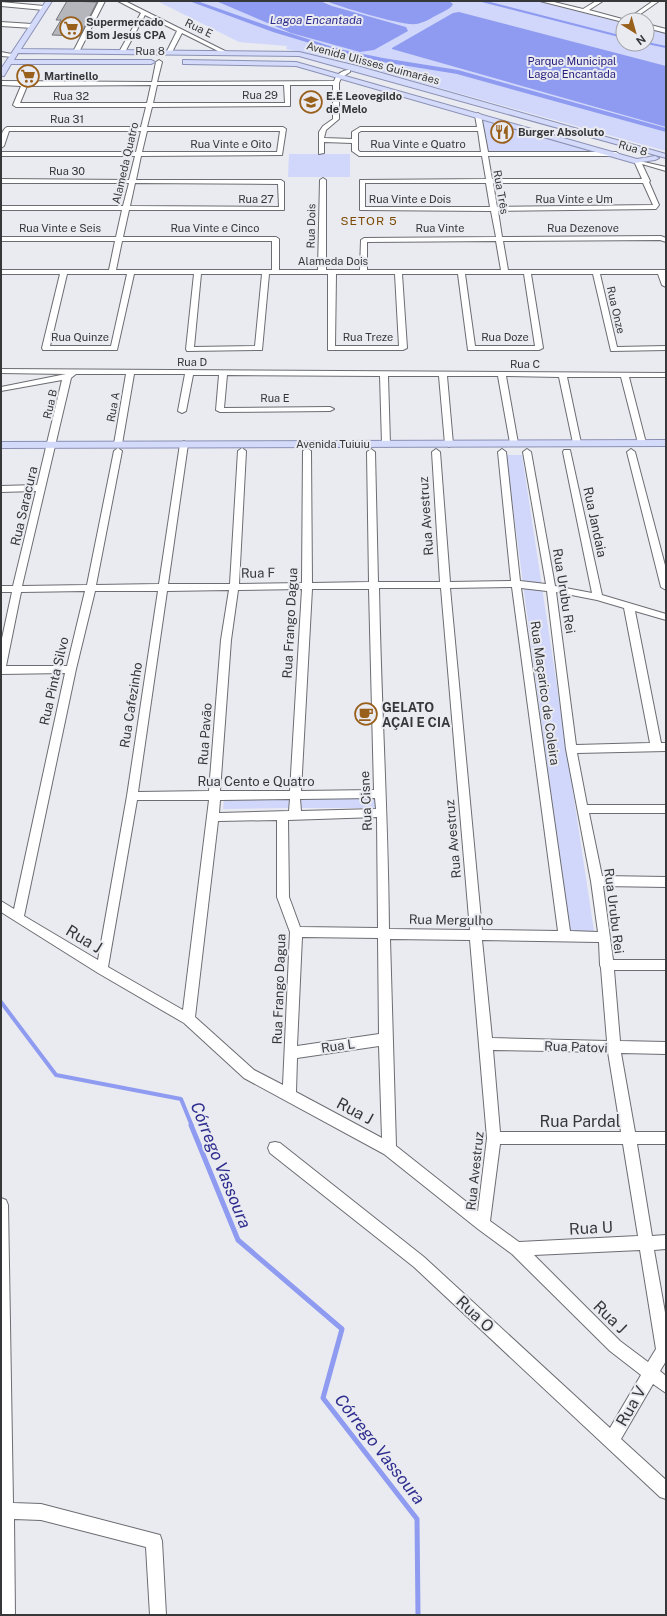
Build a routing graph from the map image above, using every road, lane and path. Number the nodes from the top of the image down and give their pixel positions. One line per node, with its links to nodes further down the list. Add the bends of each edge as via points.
1 (49, 1): 8 (main road)
2 (102, 1): 18 (street)
3 (122, 1): 10 (street, Rua E)
4 (543, 1): 9 (street)
5 (600, 1): 9 (street)
6 (656, 1): 11 (street)
7 (1, 4): 8 (street)
8 (44, 8): 14 (main road)
9 (584, 11): 12 (street)
10 (144, 12): 16 (street, Rua E); 19 (street)
11 (640, 12)
12 (615, 18)
13 (1, 24): 14 (street)
14 (32, 26): 21 (main road)
15 (655, 28): 17 (street)
16 (180, 31): 20 (street, Rua E); 22 (street)
17 (666, 31)
18 (76, 52): 19 (main road, Avenida Ulisses Guimarães); 21 (main road, Avenida Ulisses Guimarães)
19 (122, 52): 24 (main road, Avenida Ulisses Guimarães)
20 (224, 52): 22 (main road, Avenida Ulisses Guimarães); 26 (main road, Avenida Ulisses Guimarães, via 294,54)
21 (15, 53): 23 (street); 25 (main road)
22 (169, 53): 24 (main road, Avenida Ulisses Guimarães)
23 (2, 55)
24 (162, 58): 25 (main road, Rua 8); 26 (main road, Avenida Ulisses Guimarães, via 288,57); 28 (main road, Rua 8, via 291,63); 30 (street, Alameda Quatro)
25 (10, 62): 27 (main road)
26 (351, 69): 28 (street); 46 (main road, Avenida Ulisses Guimarães); 47 (main road, Avenida Ulisses Guimarães)
27 (1, 74)
28 (340, 76): 32 (street); 35 (main road, Rua 8)
29 (1, 83): 33 (street, Rua 32)
30 (154, 83): 31 (street, Rua 29); 33 (street, Rua 32); 34 (street, Alameda Quatro)
31 (287, 83): 32 (street); 34 (street, Rua 29, via 288,105)
32 (336, 83): 38 (street, via 336,119 323,129)
33 (25, 84): 34 (street, Rua 32, via 16,105)
34 (149, 106): 36 (street, Alameda Quatro)
35 (478, 115): 37 (street, Rua Três); 44 (main road, Rua 8)
36 (144, 129): 40 (street, Rua 31, via 7,129); 45 (street, Alameda Quatro); 45 (street, Rua Vinte e Oito, via 283,129 280,154)
37 (480, 129): 39 (street, Rua Vinte e Quatro, via 360,129 355,132); 43 (street, Rua Três)
38 (322, 140): 39 (street); 41 (street)
39 (355, 141): 43 (street, Rua Vinte e Quatro, via 355,151 359,154)
40 (1, 146)
41 (321, 153)
42 (1, 154): 45 (street)
43 (484, 154): 44 (street); 54 (street, Rua Três)
44 (616, 154): 48 (main road, Rua 8)
45 (138, 155): 53 (street, Alameda Quatro)
46 (666, 156)
47 (655, 158): 48 (main road); 49 (main road, Avenida Ulisses Guimarães)
48 (637, 161): 50 (street, Rua 8); 55 (street)
49 (666, 162)
50 (666, 169)
51 (323, 180): 70 (street, Rua Dois)
52 (1, 181): 53 (street, Rua 30)
53 (132, 181): 57 (street, Alameda Quatro); 57 (street, Rua 27, via 281,182 282,209)
54 (490, 181): 55 (street, Rua Vinte e Um); 58 (street, Rua Três); 58 (street, Rua Vinte e Dois, via 362,181 362,209)
55 (646, 181): 58 (street, Rua Vinte e Um, via 656,205 654,208)
56 (1, 208): 57 (street)
57 (126, 209): 60 (street, Alameda Quatro)
58 (494, 209): 61 (street, Rua Três)
59 (1, 239): 60 (street, Rua Vinte e Seis)
60 (120, 239): 65 (street, Alameda Quatro); 69 (street, Rua Vinte e Cinco, via 276,239)
61 (500, 239): 62 (street, Rua Dezenove); 72 (street, Rua Vinte, via 364,240); 75 (street, Rua Três)
62 (666, 240)
63 (1, 272): 64 (street, Alameda Dois)
64 (64, 272): 65 (street, Alameda Dois); 66 (street, Rua Quinze, via 46,348 114,348)
65 (112, 272): 66 (street, Alameda Dois)
66 (131, 272): 67 (street, Alameda Dois)
67 (198, 272): 68 (street, Alameda Dois); 68 (street, via 190,349 260,348)
68 (266, 272): 69 (street, Alameda Dois)
69 (275, 272): 70 (street, Alameda Dois)
70 (322, 272): 71 (street, Alameda Dois)
71 (332, 272): 72 (street, Alameda Dois); 73 (street, Rua Treze, via 331,348 403,348)
72 (362, 272): 73 (street, Alameda Dois)
73 (398, 272): 74 (street, Alameda Dois)
74 (461, 272): 75 (street, Alameda Dois); 76 (street, Rua Doze, via 471,348 539,348)
75 (505, 272): 76 (street, Alameda Dois)
76 (527, 272): 77 (street, Alameda Dois)
77 (596, 272): 78 (street, Alameda Dois); 80 (street, Rua Onze, via 614,349)
78 (664, 272): 79 (street)
79 (666, 285)
80 (666, 348)
81 (1, 371): 82 (street, Rua D)
82 (75, 371): 83 (street, Rua D); 92 (street, Rua B)
83 (130, 372): 85 (street, Rua D); 104 (street, Rua A)
84 (223, 372): 85 (street, Rua D); 86 (street, Rua D); 94 (street, Rua E, via 220,410)
85 (189, 373): 95 (street)
86 (384, 373): 87 (street, Rua C); 100 (street)
87 (443, 374): 89 (street, Rua C); 101 (street)
88 (624, 374): 90 (street, Rua C); 91 (street, Rua C); 98 (street)
89 (502, 375): 90 (street, Rua C); 96 (street)
90 (563, 375): 97 (street)
91 (666, 375)
92 (68, 377): 93 (street); 103 (street, Rua B)
93 (1, 389)
94 (330, 409)
95 (182, 412)
96 (514, 443): 97 (main road, Avenida Tuiuiu); 101 (main road, Avenida Tuiuiu)
97 (577, 443): 98 (main road, Avenida Tuiuiu)
98 (642, 443): 99 (main road, Avenida Tuiuiu)
99 (666, 443)
100 (386, 444): 101 (main road, Avenida Tuiuiu); 106 (main road, Avenida Tuiuiu)
101 (449, 444)
102 (1, 446): 103 (main road, Avenida Tuiuiu)
103 (51, 448): 104 (main road, Avenida Tuiuiu); 107 (main road, Avenida Tuiuiu); 117 (street, Rua Saracura)
104 (118, 448): 105 (main road, Avenida Tuiuiu); 125 (street, Rua Pinta Silvo)
105 (184, 448): 106 (main road, Avenida Tuiuiu); 108 (main road, Avenida Tuiuiu); 126 (street, Rua Cafezinho)
106 (353, 448): 109 (main road, Avenida Tuiuiu); 110 (main road, Avenida Tuiuiu)
107 (1, 450)
108 (242, 451): 109 (main road, Avenida Tuiuiu); 123 (street, Rua Pavão)
109 (307, 451): 122 (street, Rua Frango Dagua)
110 (371, 452): 111 (main road, Avenida Tuiuiu); 121 (street, Rua Cisne)
111 (436, 452): 112 (main road, Avenida Tuiuiu); 119 (street, Rua Avestruz)
112 (502, 452): 113 (main road, Avenida Tuiuiu); 120 (street, Rua Maçarico de Coleira)
113 (527, 452): 114 (main road, Avenida Tuiuiu); 127 (street, Rua Urubu Rei)
114 (567, 452): 115 (main road, Avenida Tuiuiu); 130 (street, Rua Jandaia)
115 (631, 452): 116 (main road, Avenida Tuiuiu); 124 (street)
116 (666, 452)
117 (42, 488): 118 (street); 129 (street, Rua Saracura)
118 (1, 489)
119 (445, 584): 120 (street, Rua F); 121 (street, Rua F); 153 (street, Rua Avestruz)
120 (516, 584): 127 (street, Rua F); 154 (street, Rua Maçarico de Coleira)
121 (374, 585): 122 (street, Rua F); 137 (street, Rua Cisne)
122 (307, 586): 123 (street, Rua F); 140 (street, Rua Frango Dagua)
123 (234, 587): 126 (street, Rua F); 138 (street, Rua Pavão, via 226,640)
124 (666, 587)
125 (91, 588): 126 (street, Rua F); 129 (street, Rua F); 134 (street, Rua Pinta Silvo)
126 (163, 588): 139 (street, Rua Cafezinho)
127 (551, 588): 130 (street, Rua F); 136 (street, Rua Urubu Rei)
128 (1, 589): 129 (street, Rua F)
129 (17, 589): 133 (street, Rua Saracura)
130 (598, 597): 131 (street, Rua F)
131 (628, 607): 132 (street, Rua F); 135 (street)
132 (666, 617)
133 (1, 666): 134 (street)
134 (71, 669): 150 (street, Rua Pinta Silvo)
135 (661, 747): 136 (street)
136 (571, 749): 141 (street, Rua Urubu Rei)
137 (380, 794): 140 (street, Rua Cento e Quatro); 143 (street, Rua Cisne)
138 (214, 795): 139 (street, Rua Cento e Quatro); 140 (street, Rua Cento e Quatro); 146 (street, Rua Pavão)
139 (132, 796): 158 (street, Rua Cafezinho)
140 (295, 796): 144 (street, Rua Frango Dagua)
141 (584, 809): 142 (street); 147 (street, Rua Urubu Rei)
142 (666, 809)
143 (382, 813): 144 (street); 152 (street, Rua Cisne)
144 (295, 814): 145 (street)
145 (282, 815): 146 (street); 151 (street, Rua Frango Dagua, via 283,897)
146 (213, 817): 159 (street, Rua Pavão)
147 (597, 881): 148 (street); 155 (street, Rua Urubu Rei)
148 (666, 882)
149 (1, 906): 150 (street, Rua J)
150 (18, 918): 158 (street, Rua J)
151 (296, 932): 152 (street, Rua Mergulho); 164 (street, Rua Frango Dagua)
152 (384, 933): 153 (street, Rua Mergulho); 160 (street, Rua Cisne)
153 (476, 935): 154 (street, Rua Mergulho); 161 (street, Rua Avestruz)
154 (565, 936): 155 (street, Rua Mergulho)
155 (605, 937): 156 (street, Rua Urubu Rei)
156 (606, 965): 157 (street); 162 (street, Rua Urubu Rei)
157 (666, 965)
158 (102, 969): 159 (street, Rua J)
159 (188, 1019): 165 (street, Rua J, via 249,1074)
160 (385, 1039): 164 (street, Rua L); 170 (street, Rua Cisne)
161 (487, 1044): 162 (street, Rua Patovi); 166 (street, Rua Avestruz)
162 (614, 1048): 163 (street, Rua Patovi); 167 (street, Rua Urubu Rei)
163 (666, 1048)
164 (290, 1053): 165 (street, Rua Frango Dagua)
165 (289, 1095): 170 (street, Rua J)
166 (494, 1138): 167 (street, Rua Pardal); 172 (street, Rua Avestruz)
167 (630, 1138): 168 (street, Rua Pardal); 173 (street, Rua Urubu Rei)
168 (666, 1138)
169 (275, 1148): 180 (street, Rua O, via 419,1262)
170 (389, 1149): 172 (street, Rua J)
171 (1, 1205): 176 (street)
172 (483, 1224): 175 (street, Rua J)
173 (645, 1242): 174 (street, Rua U); 175 (street, Rua U); 177 (street, Rua Urubu Rei)
174 (666, 1242)
175 (518, 1249): 178 (street, Rua J, via 615,1346)
176 (1, 1304): 182 (street)
177 (665, 1350): 178 (street, Rua Urubu Rei)
178 (652, 1372): 179 (street, Rua J); 180 (street, Rua V)
179 (666, 1384)
180 (611, 1441): 181 (street, Rua O)
181 (666, 1491)
182 (6, 1511): 183 (street); 184 (street, via 41,1512 154,1541)
183 (7, 1615)
184 (158, 1615)

